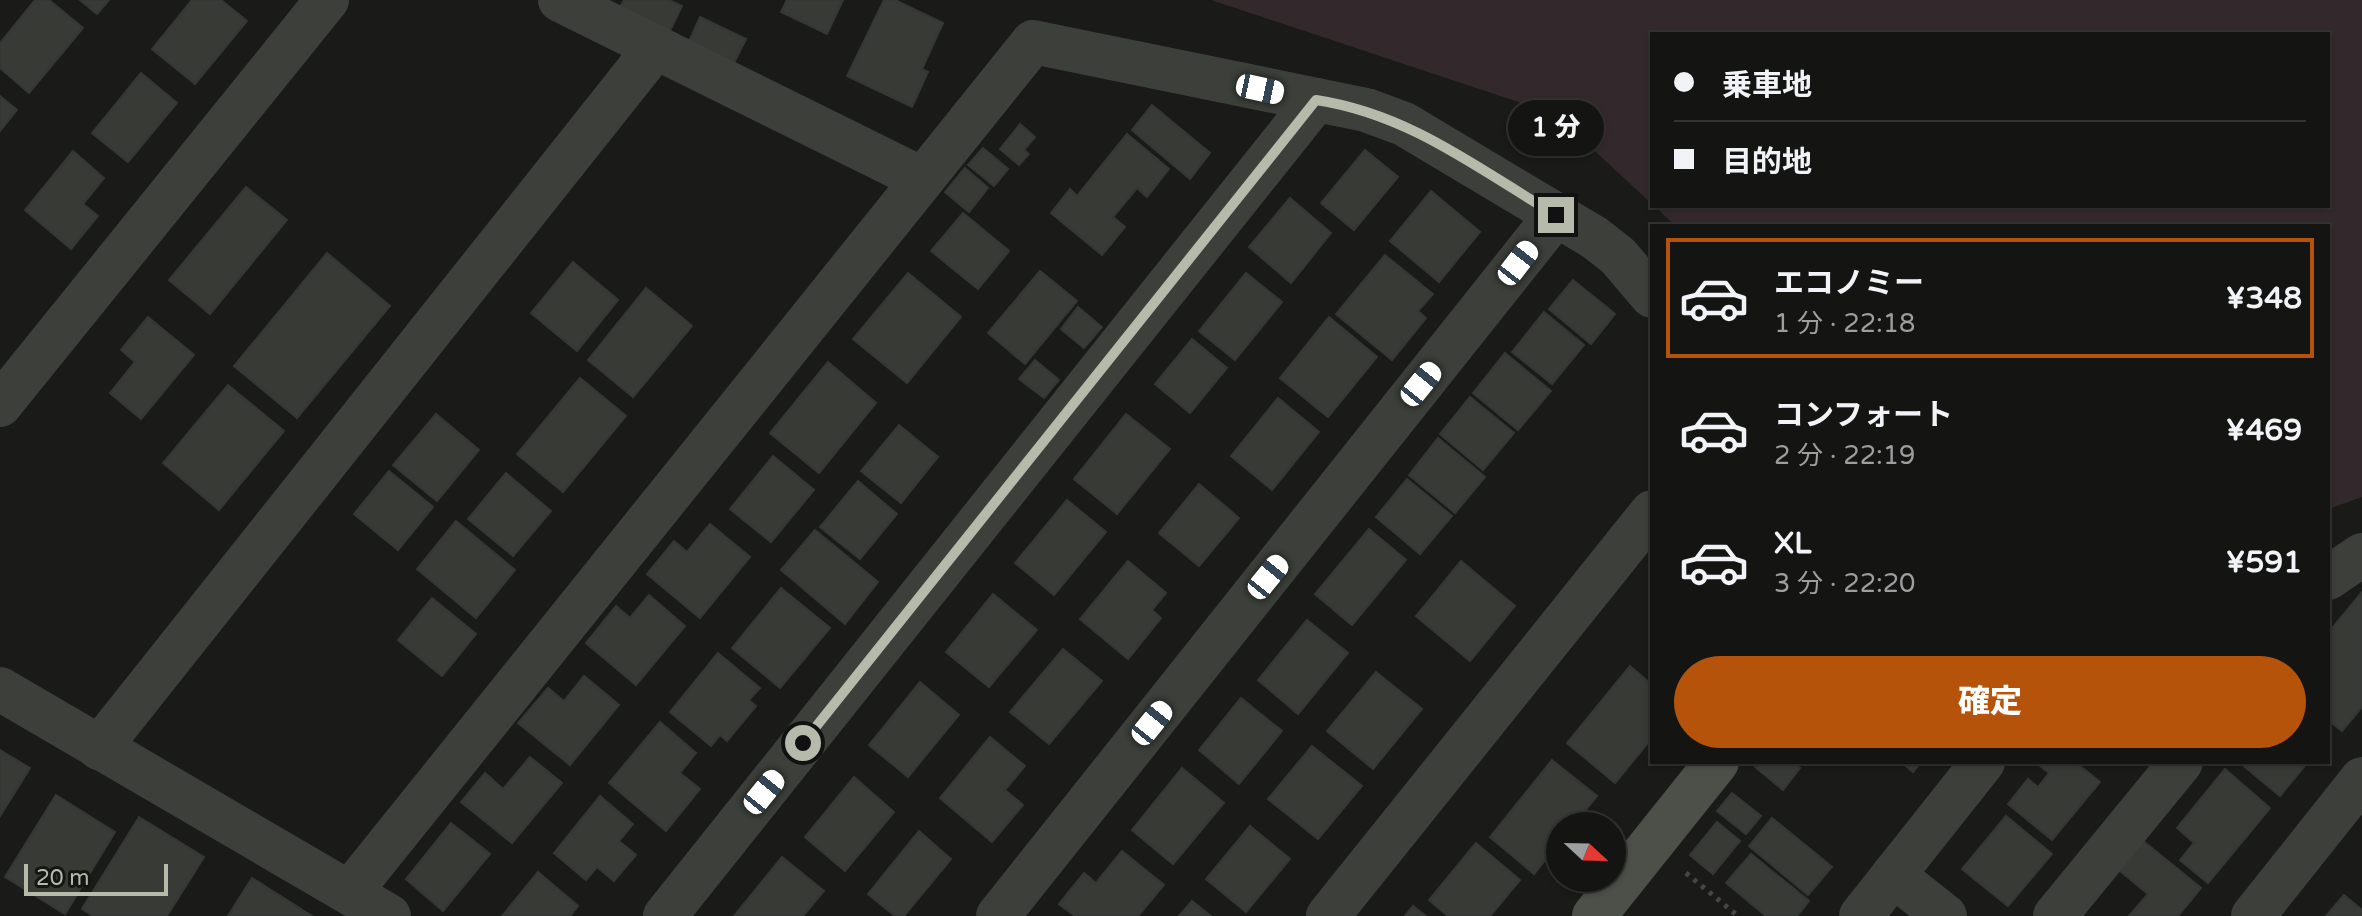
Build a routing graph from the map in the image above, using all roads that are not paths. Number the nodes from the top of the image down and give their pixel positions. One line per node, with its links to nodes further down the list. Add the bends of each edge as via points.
1 (327, 0): 8 (street)
2 (560, 0): 3 (street)
3 (656, 47): 5 (street); 13 (street)
4 (1316, 100): 5 (street, via 1033,42); 6 (street, via 1404,124); 21 (street)
5 (922, 179): 19 (street)
6 (1556, 215): 7 (street, via 1618,256); 22 (street)
7 (1650, 294)
8 (0, 405)
9 (1650, 514): 23 (street)
10 (2362, 555): 11 (street)
11 (2330, 577)
12 (0, 689): 13 (street)
13 (99, 748): 19 (street)
14 (1715, 764): 24 (street)
15 (1981, 764): 18 (street)
16 (2179, 764): 27 (street)
17 (2362, 779): 28 (street)
18 (1893, 875): 25 (street); 26 (street)
19 (350, 892): 20 (street)
20 (389, 916)
21 (665, 916)
22 (998, 916)
23 (1328, 916)
24 (1594, 916)
25 (1861, 916)
26 (1945, 916)
27 (2055, 916)
28 (2253, 916)

